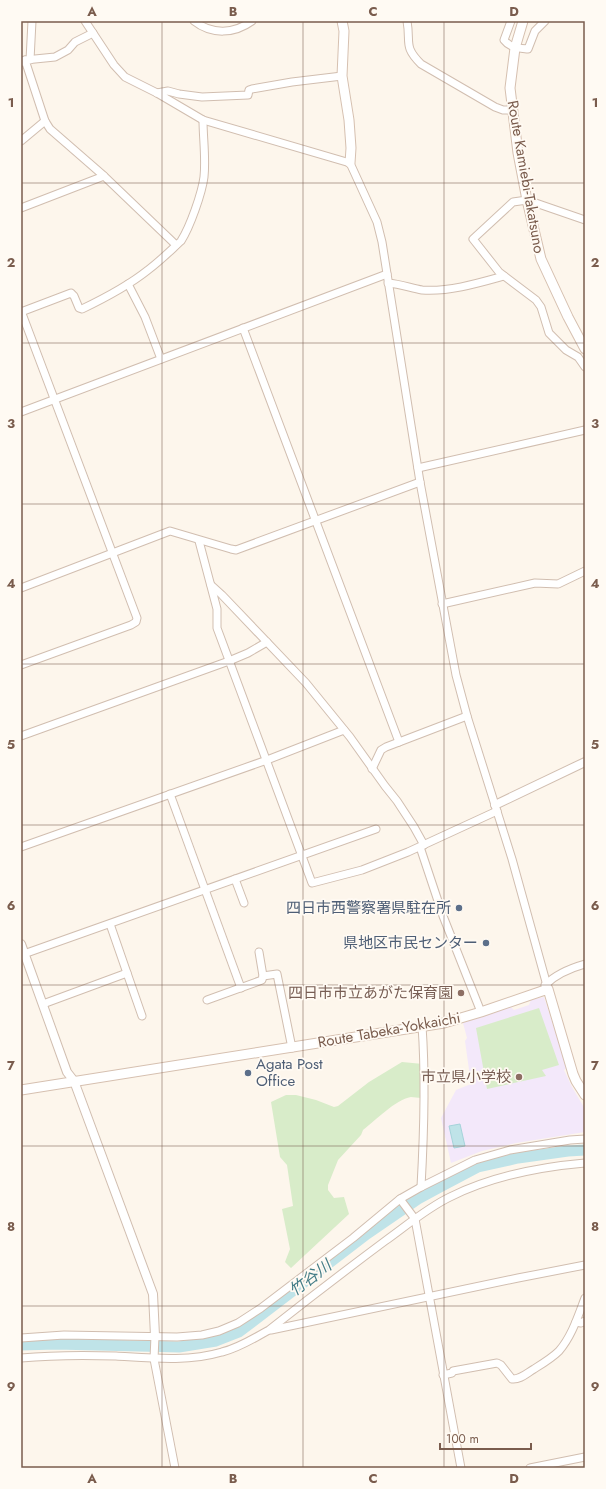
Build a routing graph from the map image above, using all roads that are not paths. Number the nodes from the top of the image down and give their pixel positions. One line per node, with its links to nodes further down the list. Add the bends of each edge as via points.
1 (32, 21): 12 (street)
2 (85, 21): 10 (street)
3 (194, 21): 4 (street, via 214,31 240,28)
4 (252, 21)
5 (342, 21): 13 (main road)
6 (407, 21): 15 (street, via 408,44 412,55 422,64 495,107)
7 (511, 21): 11 (street, via 504,40)
8 (523, 21): 11 (main road, Route Kamiebi-Takatsuno)
9 (545, 21): 11 (street, via 535,30 528,49)
10 (93, 33): 12 (street, via 75,42 68,50 55,57); 14 (street, via 125,77)
11 (516, 48): 15 (main road, Route Kamiebi-Takatsuno, via 510,88)
12 (25, 61): 17 (street)
13 (342, 76): 14 (street, via 252,89 248,95 202,97 168,91); 19 (main road, via 349,120)
14 (157, 93): 16 (street)
15 (513, 110): 21 (main road, Route Kamiebi-Takatsuno)
16 (203, 120): 19 (street); 24 (street, via 204,178 184,236)
17 (46, 121): 18 (street); 20 (street, via 57,135)
18 (21, 141)
19 (350, 163): 25 (street, via 377,222)
20 (104, 176): 22 (street); 24 (street)
21 (527, 200): 23 (street); 26 (street, via 513,202 473,239); 31 (main road, Route Kamiebi-Takatsuno, via 541,259)
22 (21, 208)
23 (585, 220)
24 (176, 245): 28 (street)
25 (387, 274): 27 (street); 30 (street)
26 (504, 276): 27 (street, via 445,289 422,290); 33 (street, via 536,300 541,307 549,333 566,350 578,357)
27 (388, 283): 37 (street)
28 (128, 284): 29 (street, via 82,309 71,294); 32 (street)
29 (21, 312): 34 (street)
30 (243, 328): 32 (street); 39 (street)
31 (585, 349)
32 (161, 359): 34 (street)
33 (585, 367)
34 (54, 399): 35 (street); 41 (street)
35 (21, 412)
36 (585, 430): 37 (street)
37 (418, 468): 38 (street)
38 (420, 482): 39 (street); 45 (street)
39 (316, 521): 40 (street, via 236,550); 52 (street)
40 (199, 541): 41 (street, via 170,531); 43 (street)
41 (112, 552): 44 (street); 48 (street, via 137,618 136,622)
42 (585, 571): 45 (street, via 558,584 535,583)
43 (211, 585): 46 (street); 47 (street, via 217,609 217,628)
44 (21, 588)
45 (442, 604): 49 (street)
46 (267, 642): 47 (street); 50 (street, via 306,683)
47 (229, 661): 51 (street); 53 (street)
48 (21, 665)
49 (467, 716): 52 (street); 57 (street)
50 (344, 730): 53 (street); 55 (street)
51 (21, 736)
52 (399, 742): 55 (street, via 381,750)
53 (267, 760): 56 (street); 61 (street)
54 (585, 762): 57 (street)
55 (372, 769): 59 (street, via 414,827)
56 (170, 794): 60 (street); 63 (street)
57 (496, 808): 59 (street); 72 (street)
58 (376, 829): 61 (street)
59 (422, 846): 61 (street, via 362,870 312,883); 76 (street, via 443,916)
60 (21, 847)
61 (300, 855): 62 (street)
62 (235, 879): 63 (street); 64 (street)
63 (204, 890): 65 (street); 73 (street)
64 (244, 903)
65 (110, 924): 68 (street); 70 (street)
66 (21, 944): 68 (street)
67 (258, 952): 71 (street)
68 (23, 955): 75 (street)
69 (585, 964): 72 (street, via 573,967 551,979)
70 (127, 973): 75 (street); 77 (street)
71 (263, 976): 73 (street, via 262,980); 79 (street, via 277,974)
72 (546, 987): 76 (main road, Route Tabeka-Yokkaichi); 82 (main road, via 573,1074)
73 (241, 988): 74 (street)
74 (207, 1000)
75 (42, 1004): 80 (street, via 67,1072)
76 (481, 1012): 78 (main road, Route Tabeka-Yokkaichi, via 444,1023)
77 (142, 1016)
78 (422, 1026): 79 (main road, Route Tabeka-Yokkaichi); 85 (street, via 425,1118)
79 (292, 1048): 80 (main road, Route Tabeka-Yokkaichi)
80 (74, 1081): 81 (main road, Route Tabeka-Yokkaichi); 95 (street, via 153,1294)
81 (21, 1090)
82 (585, 1095)
83 (585, 1139): 85 (street, via 510,1150 475,1160)
84 (585, 1163): 87 (street, via 546,1167 477,1185 449,1197)
85 (421, 1187): 86 (street)
86 (401, 1201): 87 (street); 95 (street, via 238,1323 202,1335)
87 (415, 1219): 89 (street); 93 (street)
88 (585, 1265): 89 (street)
89 (429, 1296): 93 (street); 98 (street)
90 (585, 1298): 92 (street)
91 (585, 1321): 92 (street)
92 (576, 1322): 98 (street, via 559,1351 515,1380 497,1363)
93 (269, 1330): 96 (street, via 222,1352 199,1356)
94 (21, 1338): 95 (street, via 64,1335)
95 (155, 1338): 96 (street)
96 (154, 1357): 97 (street, via 84,1355); 100 (street)
97 (21, 1358)
98 (443, 1375): 101 (street)
99 (585, 1457): 102 (street)
100 (175, 1468)
101 (461, 1468)
102 (530, 1468)

